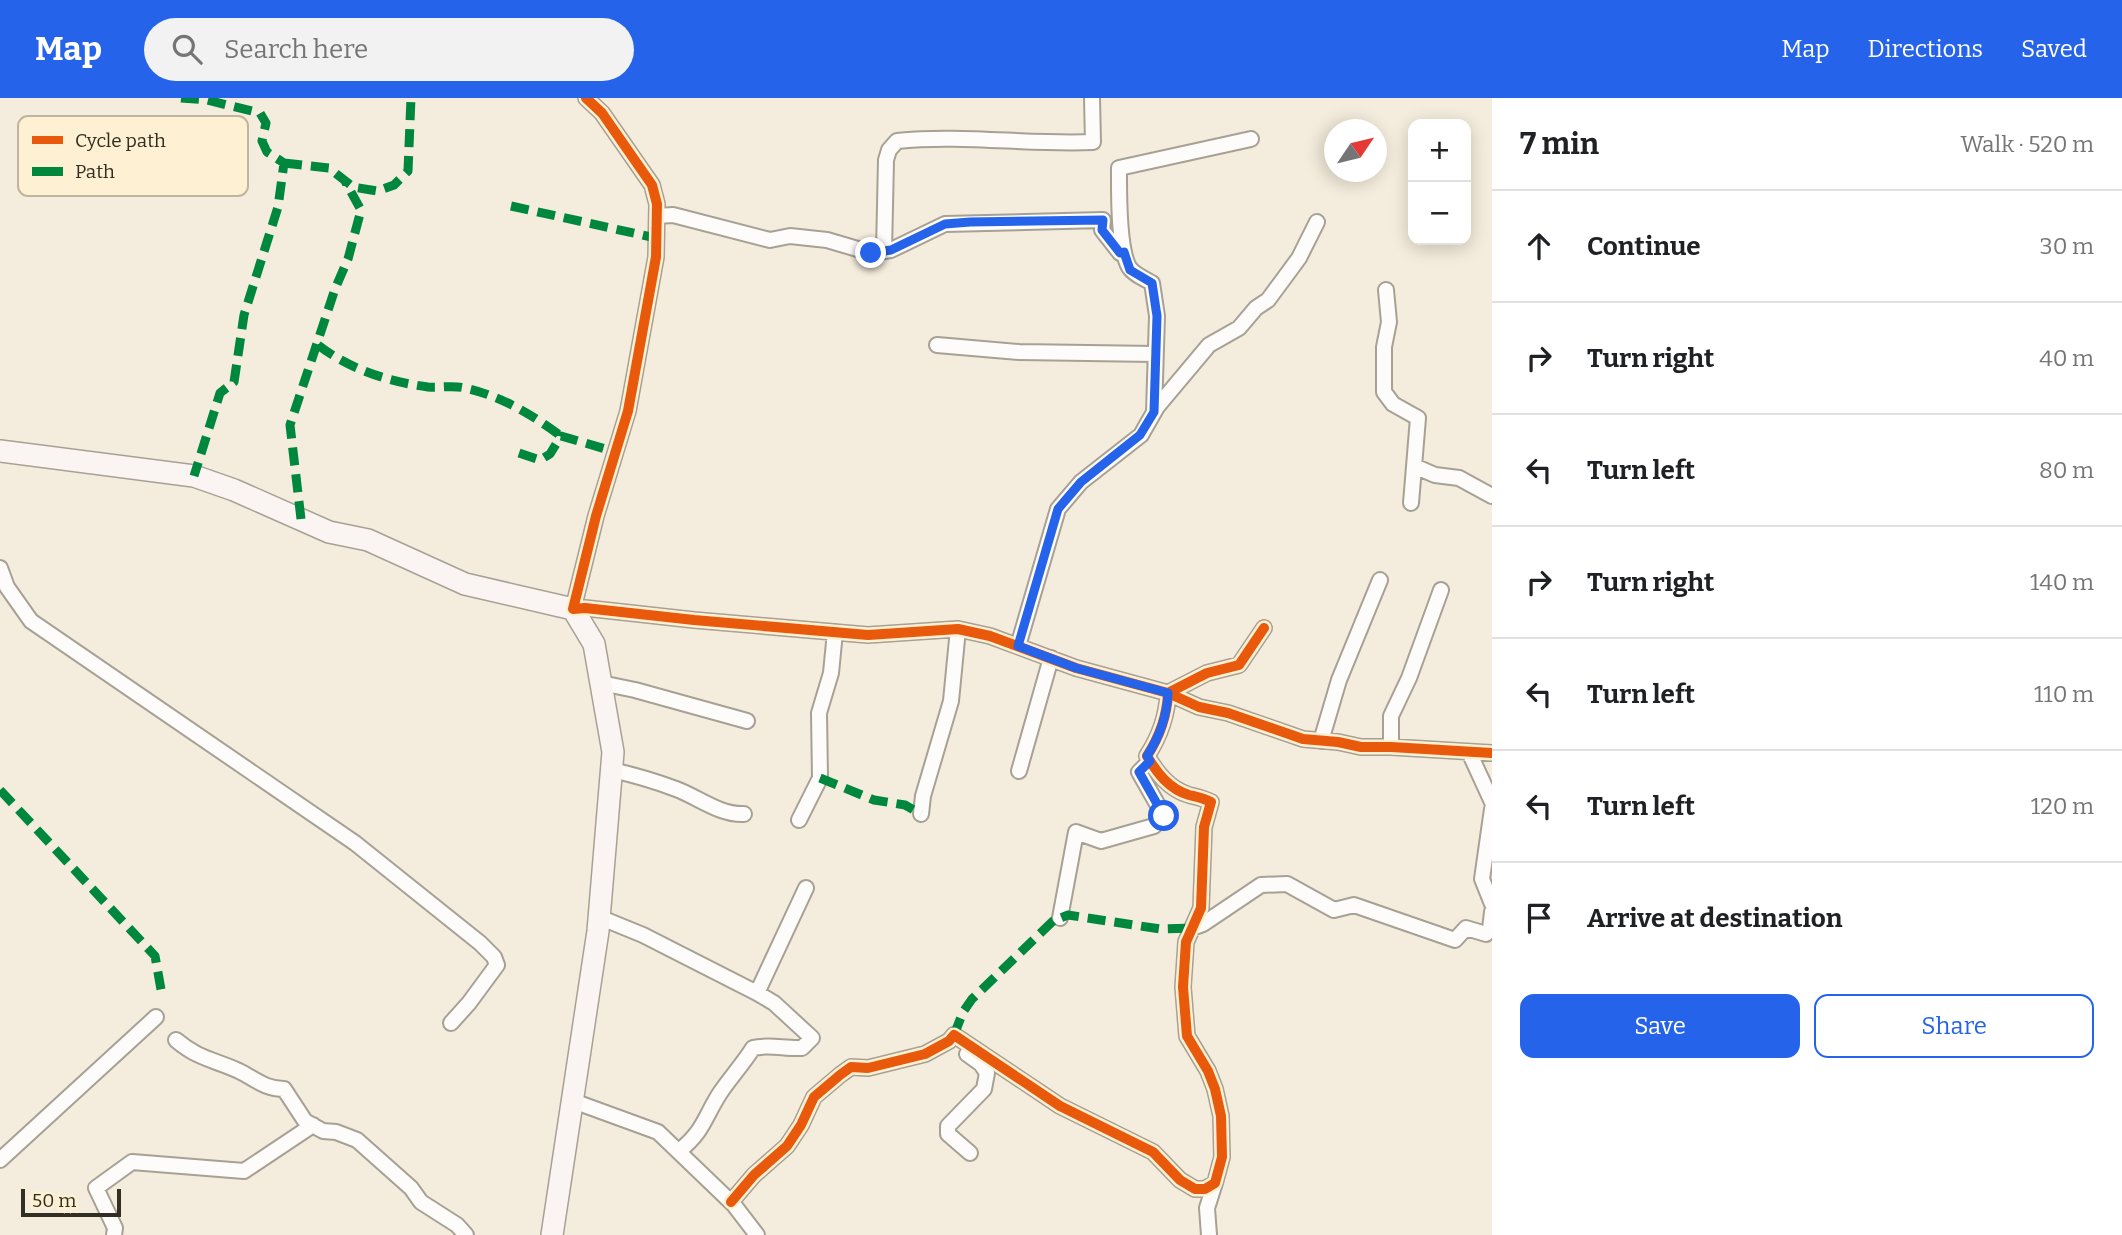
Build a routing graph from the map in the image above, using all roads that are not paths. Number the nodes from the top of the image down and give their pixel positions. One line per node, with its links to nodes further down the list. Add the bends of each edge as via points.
1 (586, 98): 4 (street, via 603,113 652,185)
2 (1092, 98): 6 (street, via 1093,142 897,141 886,160)
3 (1251, 139): 7 (street, via 1119,168)
4 (657, 216): 6 (street, via 673,215 771,240 802,237 871,253); 19 (street, via 656,257 628,411)
5 (1317, 222): 11 (street, via 1299,258 1268,300 1239,328 1209,345)
6 (884, 251): 7 (street, via 945,224 1103,220 1102,230 1120,253)
7 (1124, 252): 10 (street, via 1130,270 1152,283 1157,316)
8 (1386, 290): 13 (street, via 1390,322 1384,347 1384,392 1393,404 1418,418)
9 (937, 345): 10 (street, via 1019,352)
10 (1155, 354): 11 (street)
11 (1154, 412): 23 (street, via 1140,435 1081,482 1058,509)
12 (0, 451): 19 (street, via 194,476 330,532 368,540 465,584)
13 (1414, 466): 14 (street, via 1459,478); 15 (street)
14 (1492, 496)
15 (1411, 503)
16 (0, 568): 48 (street, via 7,587 31,621 355,843 494,957 497,965)
17 (1380, 580): 28 (street, via 1339,680)
18 (1441, 590): 29 (street, via 1391,716)
19 (573, 609): 22 (street); 25 (street, via 594,644)
20 (1264, 628): 26 (street, via 1239,665 1207,673)
21 (958, 629): 22 (street, via 883,635); 23 (street); 38 (street, via 951,702)
22 (835, 632): 39 (street, via 831,673 820,713 820,778)
23 (1018, 646): 24 (street)
24 (1051, 658): 26 (street); 34 (street)
25 (601, 683): 27 (street); 33 (street, via 614,752)
26 (1168, 693): 28 (street, via 1303,740); 32 (street, via 1159,737 1147,756)
27 (747, 721)
28 (1321, 741): 29 (street)
29 (1391, 747): 30 (street)
30 (1469, 752): 31 (street); 35 (street)
31 (1492, 753)
32 (1150, 761): 44 (street, via 1139,772 1164,816 1154,826 1101,841 1076,832); 45 (street, via 1172,786 1211,802 1204,827 1201,908)
33 (612, 770): 37 (street); 43 (street)
34 (1019, 771)
35 (1492, 802)
36 (1492, 809): 41 (street, via 1482,880)
37 (744, 814)
38 (920, 814)
39 (799, 820)
40 (806, 888): 46 (street)
41 (1492, 904)
42 (1492, 912): 45 (street, via 1486,934 1466,928 1455,940 1354,905 1334,910 1287,884 1261,885)
43 (599, 918): 46 (street, via 643,935); 51 (street)
44 (1060, 918)
45 (1192, 928): 56 (street, via 1185,953 1185,1018 1187,1036 1208,1070 1221,1116 1222,1157)
46 (757, 993): 53 (street, via 812,1038 802,1048 753,1048 693,1140)
47 (156, 1017): 55 (street)
48 (451, 1023)
49 (176, 1040): 52 (street, via 200,1058 242,1072 271,1089 284,1089 305,1121)
50 (949, 1041): 54 (street, via 987,1073 984,1089 948,1126 948,1134); 56 (street, via 954,1035 1060,1106 1153,1152 1195,1189); 57 (street, via 925,1054 851,1068 840,1075 814,1097 787,1146)
51 (573, 1101): 53 (street, via 646,1125); 60 (street)
52 (313, 1125): 58 (street, via 244,1171 132,1162 96,1188); 59 (street, via 357,1140 421,1202)
53 (679, 1152): 57 (street)
54 (970, 1153)
55 (0, 1160)
56 (1215, 1183): 62 (street, via 1207,1208)
57 (731, 1202): 61 (street)
58 (114, 1235)
59 (467, 1235)
60 (551, 1235)
61 (757, 1235)
62 (1209, 1235)

